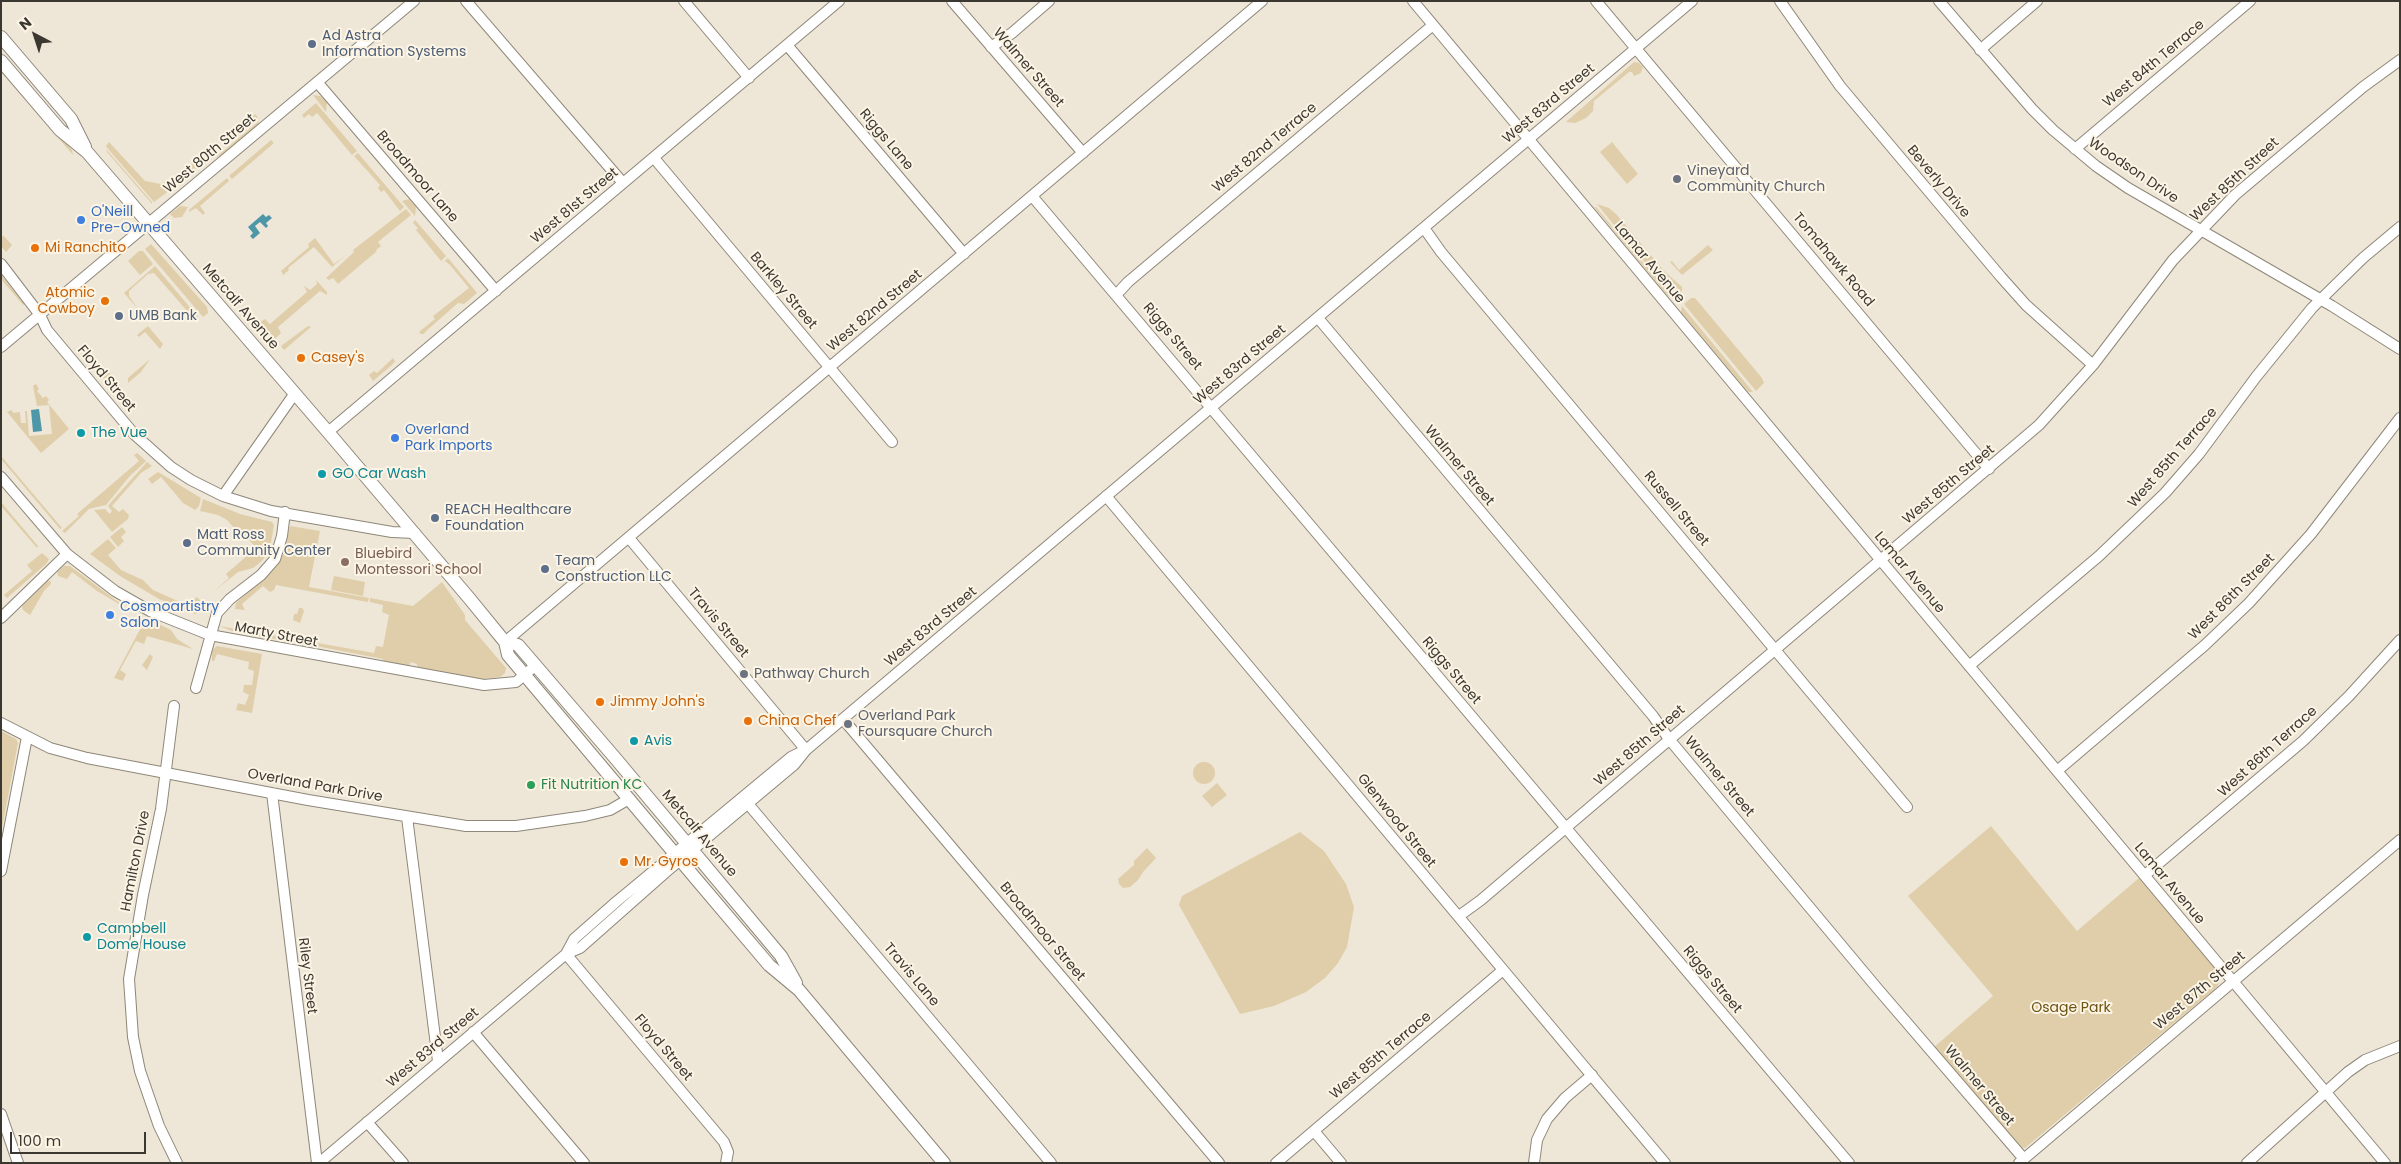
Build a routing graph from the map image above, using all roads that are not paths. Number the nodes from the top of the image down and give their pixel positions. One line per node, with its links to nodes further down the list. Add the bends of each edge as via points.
1 (414, 1): 24 (street, West 80th Street)
2 (466, 1): 30 (street)
3 (684, 1): 23 (street)
4 (839, 1): 17 (street, West 81st Street)
5 (952, 1): 18 (street, Walmer Street)
6 (1049, 1): 18 (street)
7 (1262, 1): 28 (street, West 82nd Street)
8 (1413, 1): 15 (street, Lamar Avenue)
9 (1596, 1): 19 (street, Tomahawk Road)
10 (1692, 1): 19 (street, West 83rd Street)
11 (1780, 1): 45 (street, Beverly Drive, via 1840,86 2001,277 2047,325)
12 (1939, 1): 20 (street, Woodson Drive)
13 (2037, 1): 20 (street)
14 (2250, 1): 26 (street, West 84th Terrace)
15 (1433, 25): 25 (street, Lamar Avenue); 39 (street, West 82nd Terrace)
16 (1, 37): 27 (main road, Metcalf Avenue, via 71,119)
17 (787, 45): 23 (street, West 81st Street); 36 (street, Riggs Lane)
18 (991, 47): 28 (street, Walmer Street)
19 (1636, 48): 25 (street, West 83rd Street); 52 (street, Tomahawk Road)
20 (1980, 50): 26 (street, Woodson Drive, via 2032,109)
21 (2400, 60): 35 (street, West 85th Street, via 2255,177)
22 (1, 61): 27 (main road, Metcalf Avenue, via 60,130)
23 (748, 78): 29 (street, West 81st Street)
24 (317, 82): 32 (street, West 80th Street); 38 (street, Broadmoor Lane)
25 (1529, 140): 34 (street, West 83rd Street); 60 (street, Lamar Avenue)
26 (2075, 149): 35 (street, Woodson Drive, via 2128,188)
27 (87, 152): 32 (main road, Metcalf Avenue)
28 (1083, 153): 31 (street, West 82nd Street)
29 (654, 158): 30 (street, West 81st Street); 46 (street, Barkley Street)
30 (623, 184): 38 (street, West 81st Street)
31 (1032, 196): 36 (street, West 82nd Street); 39 (street, Riggs Street)
32 (148, 223): 41 (street, West 80th Street); 47 (main road, Metcalf Avenue)
33 (2400, 227): 40 (street, West 85th Terrace)
34 (1424, 228): 42 (street, West 83rd Street); 65 (street, Russell Street, via 1440,252)
35 (2200, 230): 40 (street, Woodson Drive); 45 (street, West 85th Street, via 2173,260)
36 (964, 254): 46 (street, West 82nd Street)
37 (1, 264): 41 (street, Floyd Street)
38 (496, 291): 50 (street, West 81st Street)
39 (1117, 294): 48 (street, Riggs Street)
40 (2321, 300): 44 (street, Woodson Drive); 67 (street, West 85th Terrace, via 2166,492 2099,556)
41 (40, 315): 43 (street, West 80th Street); 54 (street, Floyd Street, via 47,330 142,442 171,467)
42 (1318, 318): 48 (street, West 83rd Street); 74 (street, Walmer Street)
43 (1, 347)
44 (2400, 349)
45 (2093, 365): 52 (street, West 85th Street, via 2039,425)
46 (830, 368): 51 (street, Barkley Street); 58 (street, West 82nd Street)
47 (295, 393): 50 (main road, Metcalf Avenue); 54 (street)
48 (1212, 407): 55 (street, West 83rd Street); 83 (street, Riggs Street)
49 (2400, 418): 76 (street, West 86th Street, via 2311,534 2249,604 2206,645)
50 (328, 432): 57 (main road, Metcalf Avenue)
51 (892, 442)
52 (1989, 469): 60 (street, West 85th Street)
53 (1, 477): 59 (street, Marty Street)
54 (223, 496): 56 (street, Floyd Street, via 251,506)
55 (1106, 496): 71 (street, West 83rd Street); 89 (street, Glenwood Street)
56 (284, 512): 57 (street, Floyd Street, via 392,532); 62 (street, via 282,536 275,559 217,613)
57 (415, 533): 64 (main road, Metcalf Avenue)
58 (629, 538): 64 (street, West 82nd Street); 75 (street, Travis Street)
59 (67, 554): 61 (street); 62 (street, Marty Street, via 132,601)
60 (1881, 560): 65 (street, West 85th Street); 67 (street, Lamar Avenue)
61 (1, 618)
62 (210, 636): 68 (street, Marty Street, via 459,682 501,685 516,682); 69 (street)
63 (2400, 640): 88 (street, West 86th Terrace, via 2303,741)
64 (506, 642): 66 (main road, Metcalf Avenue, via 518,646); 68 (main road, Metcalf Avenue, via 508,655)
65 (1775, 650): 74 (street, West 85th Street); 81 (street, Russell Street)
66 (536, 665): 68 (street, Marty Street); 85 (main road, Metcalf Avenue)
67 (1970, 666): 76 (street, Lamar Avenue)
68 (524, 674): 79 (main road, Metcalf Avenue)
69 (196, 688)
70 (174, 706): 77 (street, Hamilton Drive)
71 (844, 718): 75 (street, West 83rd Street); 111 (street, Broadmoor Street)
72 (1, 724): 73 (street, Overland Park Drive)
73 (27, 737): 77 (street, Overland Park Drive, via 50,748 87,758); 87 (street)
74 (1669, 739): 83 (street, West 85th Street); 102 (street, Walmer Street)
75 (806, 750): 80 (street, West 83rd Street); 85 (street, West 83rd Street, via 791,757)
76 (2057, 771): 88 (street, Lamar Avenue)
77 (166, 774): 78 (street, Overland Park Drive); 104 (street, Hamilton Drive, via 134,946 130,1002 134,1037 149,1099)
78 (272, 793): 82 (street, Overland Park Drive); 105 (street, Riley Street)
79 (629, 799): 82 (street, Overland Park Drive, via 598,813 516,826 466,826); 86 (main road, Metcalf Avenue)
80 (749, 805): 85 (street, West 83rd Street); 110 (street, Travis Lane)
81 (1907, 807)
82 (407, 816): 96 (street)
83 (1566, 828): 89 (street, West 85th Street); 116 (street, Riggs Street)
84 (2400, 840): 92 (street, West 87th Street)
85 (690, 846): 86 (street, West 83rd Street); 93 (main road, Metcalf Avenue, via 781,956)
86 (678, 857): 90 (street, West 83rd Street, via 574,939); 93 (main road, Metcalf Avenue, via 769,965)
87 (1, 871)
88 (2145, 875): 92 (street, Lamar Avenue)
89 (1459, 916): 91 (street, Glenwood Street)
90 (566, 954): 94 (street, West 83rd Street); 108 (street, Floyd Street, via 724,1142 728,1152)
91 (1503, 970): 97 (street, Glenwood Street); 101 (street, West 85th Terrace)
92 (2233, 981): 98 (street, Lamar Avenue); 102 (street, West 87th Street)
93 (799, 990): 109 (main road, Metcalf Avenue)
94 (473, 1032): 96 (street, West 83rd Street); 107 (street)
95 (2400, 1046): 98 (street, via 2366,1060)
96 (438, 1061): 100 (street, West 83rd Street)
97 (1592, 1075): 114 (street, via 1546,1118 1537,1140); 115 (street, Glenwood Street)
98 (2326, 1092): 117 (street); 118 (street, Lamar Avenue)
99 (1, 1114): 103 (street)
100 (367, 1122): 105 (street, West 83rd Street); 106 (street)
101 (1314, 1131): 112 (street, West 85th Terrace); 113 (street)
102 (2022, 1161)
103 (18, 1163)
104 (177, 1163)
105 (318, 1163)
106 (404, 1163)
107 (584, 1163)
108 (726, 1163)
109 (944, 1163)
110 (1052, 1163)
111 (1219, 1163)
112 (1276, 1163)
113 (1341, 1163)
114 (1534, 1163)
115 (1665, 1163)
116 (1849, 1163)
117 (2247, 1163)
118 (2385, 1163)

